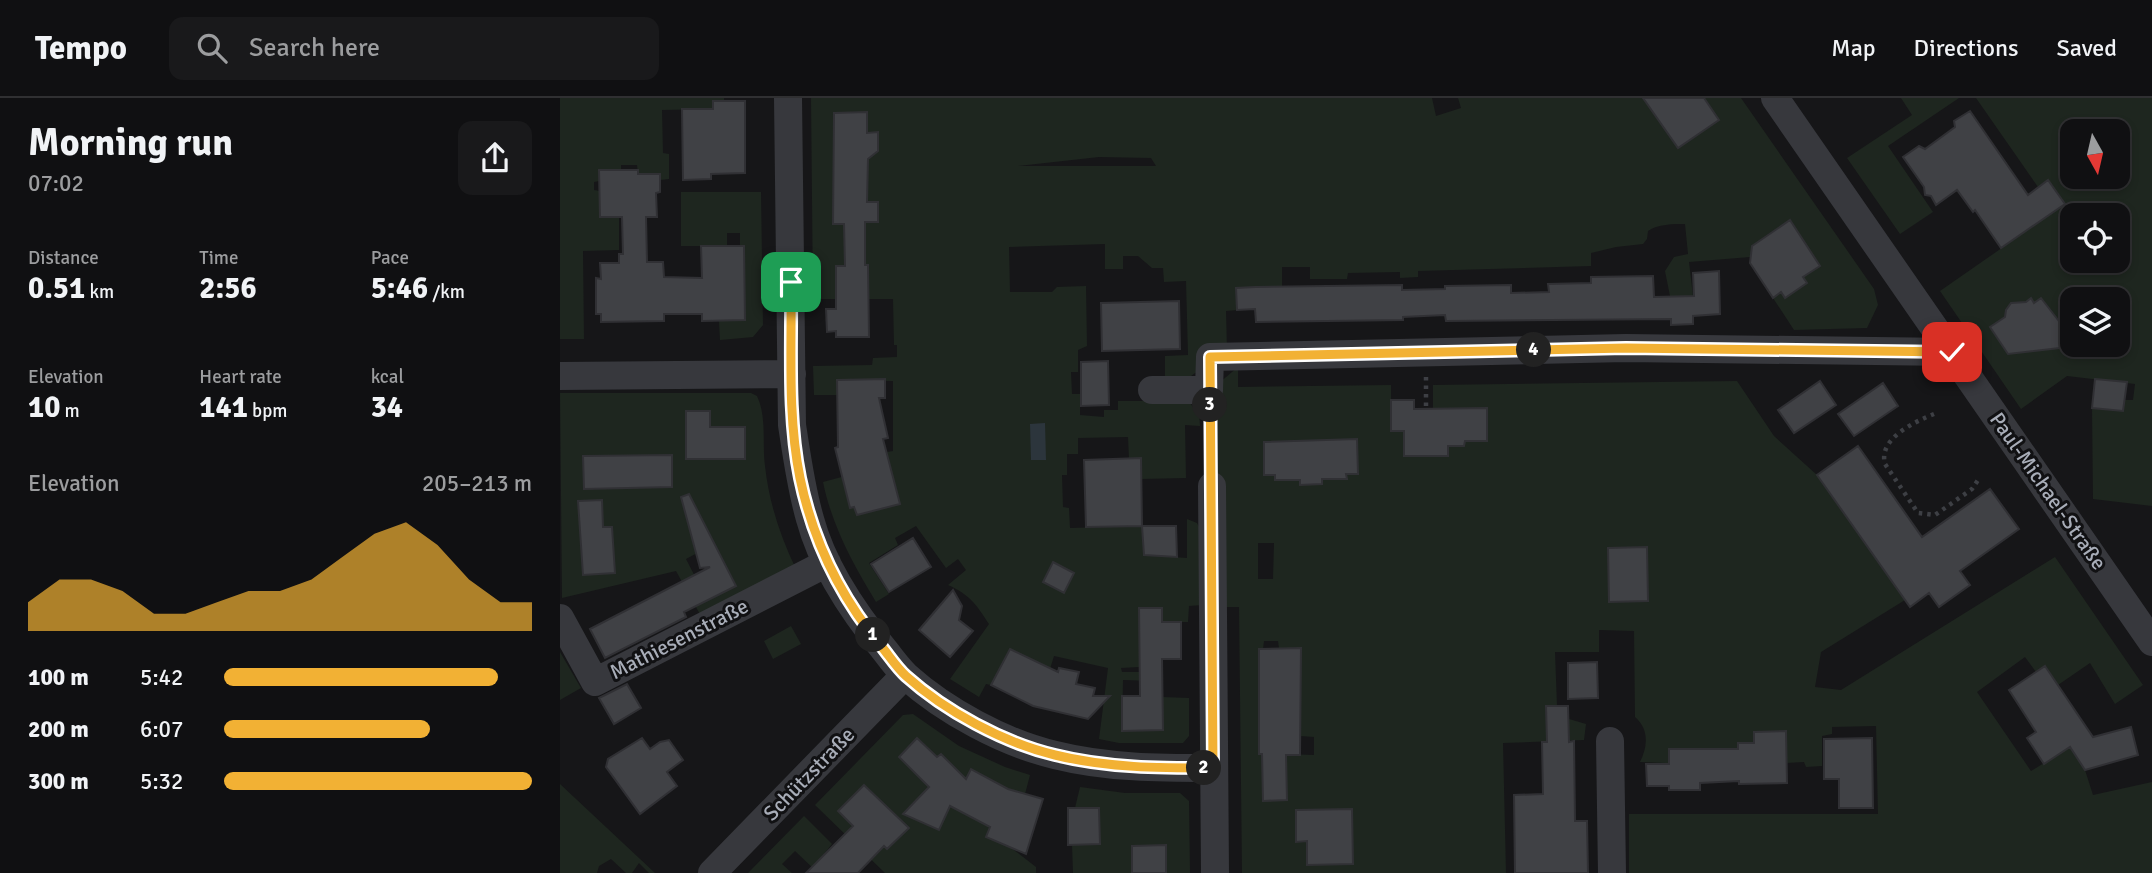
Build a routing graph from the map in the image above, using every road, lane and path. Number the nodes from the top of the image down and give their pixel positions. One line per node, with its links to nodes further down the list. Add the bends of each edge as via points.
1 (788, 98): 4 (street)
2 (1775, 98): 3 (street, Paul-Michael-Straße)
3 (1952, 352): 7 (street, via 1626,348 1210,357); 13 (street, Paul-Michael-Straße)
4 (792, 374): 5 (street); 11 (street, via 799,476 810,522)
5 (560, 376)
6 (1152, 390): 7 (street)
7 (1209, 390): 10 (path)
8 (1934, 414): 9 (path, via 1886,444 1885,464 1918,513 1935,515)
9 (1978, 480)
10 (1212, 486): 16 (street)
11 (827, 563): 12 (street, Mathiesenstraße, via 595,682); 14 (street, via 862,623)
12 (560, 618)
13 (2152, 642)
14 (905, 675): 16 (street, via 998,735 1055,755 1139,768); 17 (street, Schützstraße)
15 (1611, 741): 19 (street)
16 (1213, 768): 18 (street)
17 (712, 873)
18 (1215, 873)
19 (1612, 873)

